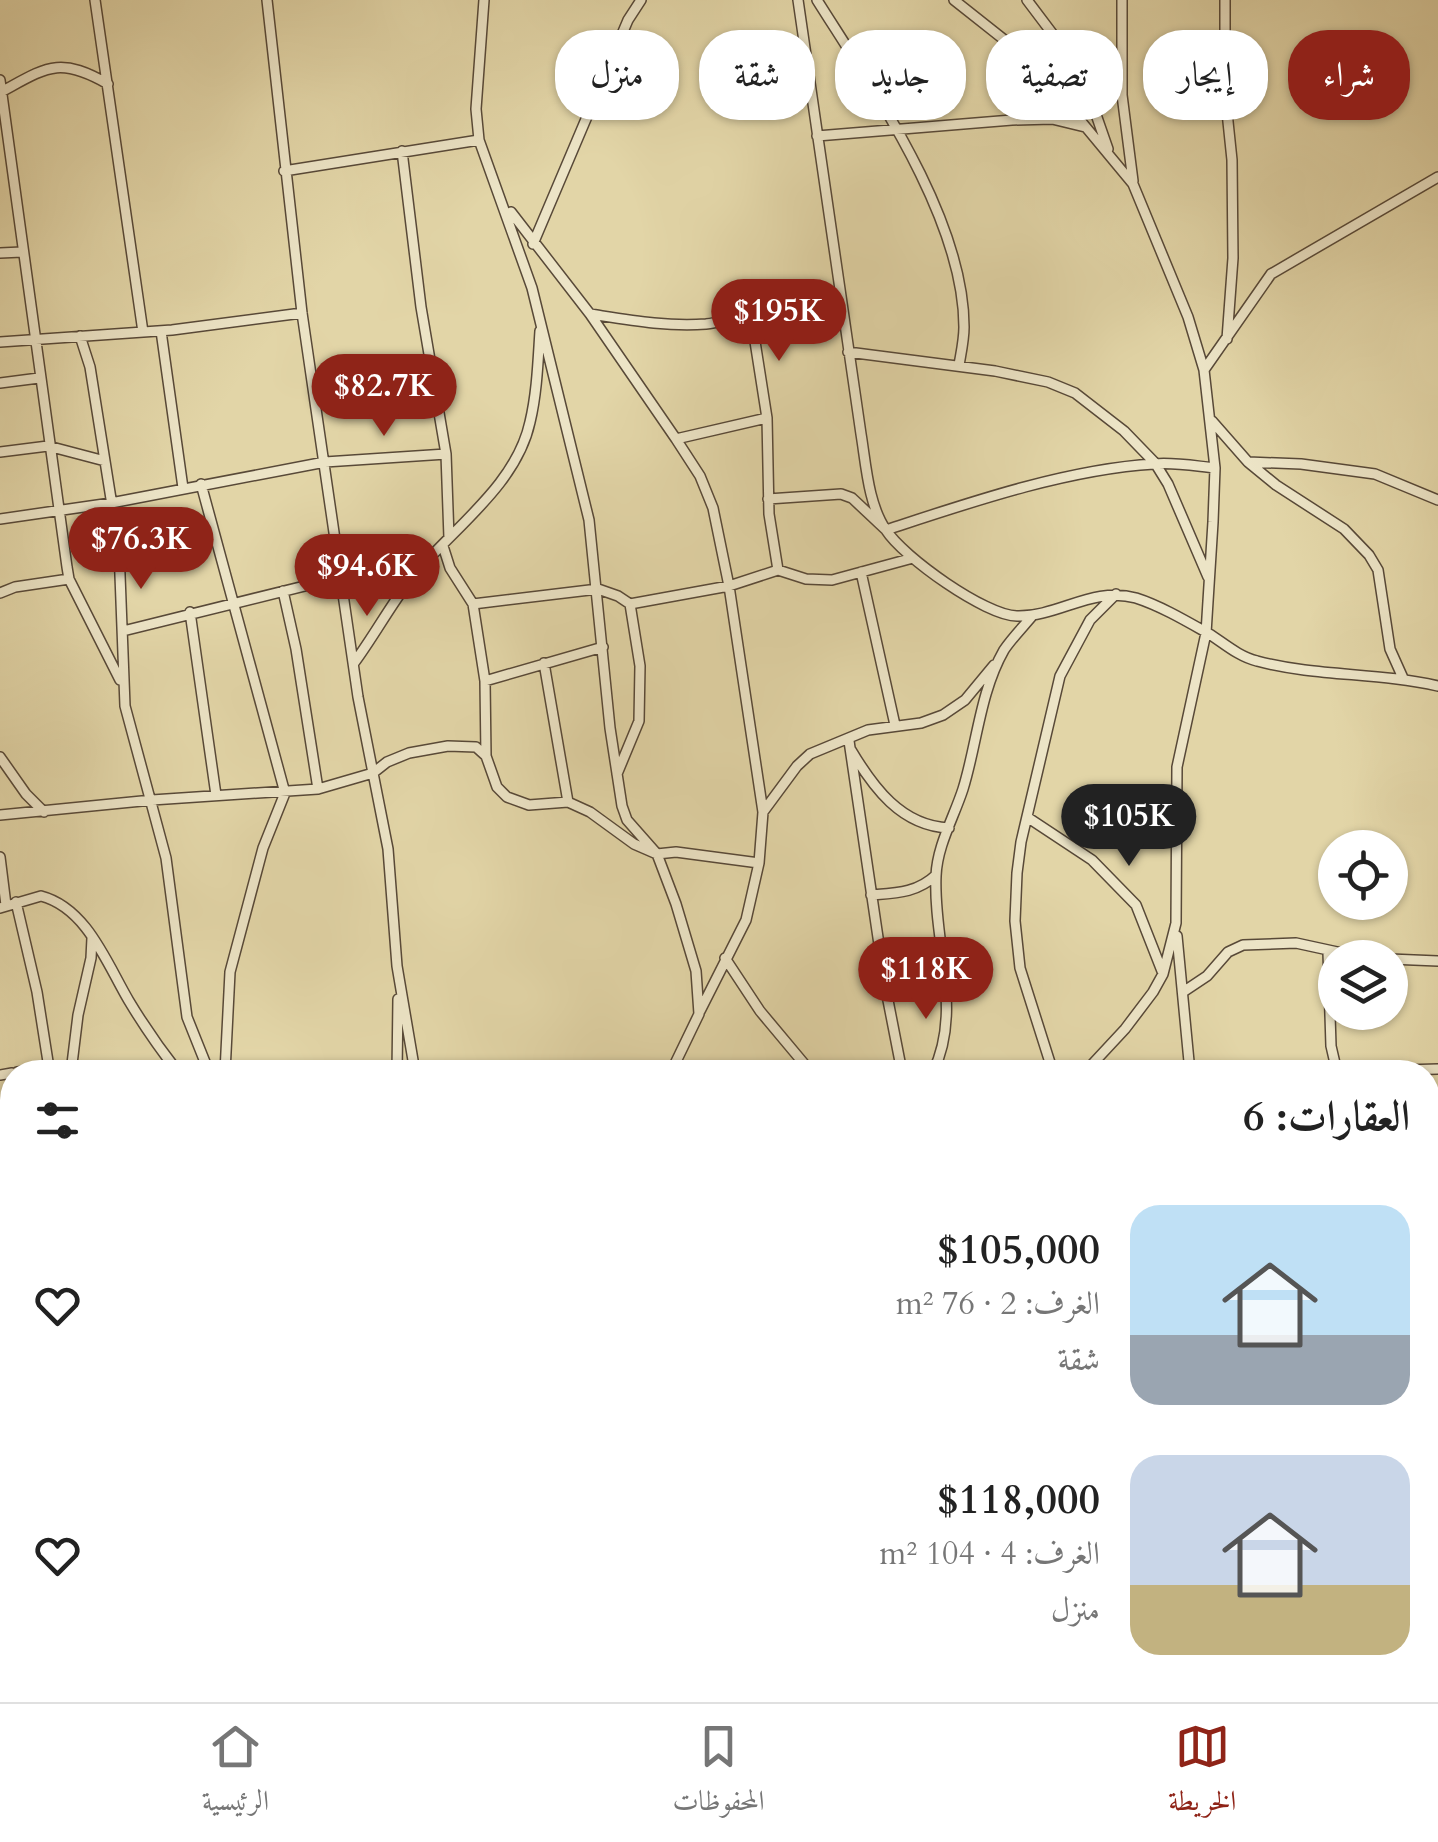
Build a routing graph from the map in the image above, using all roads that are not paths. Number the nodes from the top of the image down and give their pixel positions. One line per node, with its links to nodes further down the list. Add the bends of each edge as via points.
1 (95, 0): 12 (street)
2 (267, 0): 20 (street)
3 (484, 0): 17 (street)
4 (640, 0): 24 (street)
5 (798, 0): 16 (street)
6 (817, 0): 14 (street)
7 (954, 0): 15 (street, via 1031,61)
8 (1027, 0): 19 (street, via 1064,49)
9 (1122, 0): 22 (street, via 1122,94)
10 (1225, 0): 35 (street, via 1233,238)
11 (0, 80): 13 (street)
12 (108, 84): 13 (street, via 60,66); 33 (street)
13 (1, 91): 25 (street)
14 (897, 128): 15 (street, via 1052,119); 16 (street); 39 (street, via 946,236 962,292)
15 (1088, 128): 19 (street)
16 (817, 136): 30 (street)
17 (479, 140): 18 (street); 23 (street)
18 (402, 152): 20 (street); 48 (street)
19 (1110, 156): 22 (street)
20 (284, 171): 27 (street)
21 (1438, 177): 35 (street, via 1271,274)
22 (1133, 184): 40 (street)
23 (504, 200): 24 (street); 31 (street)
24 (534, 244): 28 (street)
25 (22, 252): 26 (street); 36 (street)
26 (0, 253)
27 (302, 313): 32 (street); 50 (street)
28 (590, 314): 29 (street, via 663,325); 45 (street)
29 (751, 316): 30 (street, via 806,306); 43 (street)
30 (842, 316): 38 (street)
31 (540, 323): 62 (street, via 530,424 520,450); 70 (street, via 589,520)
32 (161, 331): 33 (street); 55 (street)
33 (143, 332): 34 (street)
34 (80, 336): 36 (street); 49 (street)
35 (1226, 338): 40 (street)
36 (34, 339): 37 (street); 41 (street)
37 (0, 342)
38 (848, 352): 39 (street); 61 (street, via 870,485)
39 (959, 365): 52 (street, via 1075,393)
40 (1204, 370): 44 (street)
41 (39, 378): 42 (street); 46 (street)
42 (0, 384)
43 (767, 418): 45 (street); 56 (street)
44 (1210, 419): 51 (street); 53 (street)
45 (676, 439): 69 (street, via 713,508)
46 (48, 446): 47 (street); 49 (street); 59 (street)
47 (0, 452)
48 (446, 454): 50 (street); 62 (street)
49 (105, 462): 58 (street)
50 (325, 462): 54 (street); 66 (street)
51 (1248, 462): 57 (street, via 1375,474); 85 (street, via 1344,529 1369,555)
52 (1155, 463): 53 (street); 61 (street, via 986,498); 68 (street)
53 (1215, 468): 68 (street)
54 (201, 484): 55 (street); 74 (street)
55 (183, 488): 58 (street)
56 (768, 500): 61 (street, via 841,494); 64 (street)
57 (1438, 500)
58 (111, 503): 59 (street); 79 (street, via 120,549)
59 (58, 509): 60 (street); 67 (street)
60 (0, 519)
61 (886, 530): 63 (street)
62 (446, 542): 75 (street, via 450,568); 83 (street, via 407,584)
63 (913, 558): 65 (street); 78 (street, via 992,611)
64 (778, 570): 65 (street, via 819,580); 69 (street)
65 (861, 572): 89 (street)
66 (341, 577): 71 (street); 83 (street)
67 (70, 579): 72 (street); 87 (street)
68 (1209, 580): 80 (street)
69 (729, 586): 76 (street); 101 (street)
70 (598, 590): 75 (street); 76 (street); 81 (street)
71 (284, 591): 74 (street); 95 (street)
72 (0, 593)
73 (1116, 594): 78 (street); 80 (street); 103 (street, via 1090,620 1060,676)
74 (233, 602): 77 (street); 96 (street)
75 (473, 604): 86 (street)
76 (630, 604): 94 (street, via 640,666 639,721)
77 (190, 612): 79 (street); 97 (street)
78 (1033, 615): 82 (street)
79 (122, 631): 87 (street)
80 (1206, 633): 85 (street, via 1253,660); 111 (street, via 1177,768)
81 (602, 646): 84 (street); 94 (street)
82 (1004, 650): 89 (street, via 965,700 932,719); 104 (street)
83 (354, 662): 93 (street)
84 (544, 663): 86 (street); 99 (street)
85 (1403, 678): 88 (street)
86 (485, 682): 91 (street)
87 (123, 686): 98 (street)
88 (1438, 686)
89 (895, 725): 90 (street)
90 (844, 740): 101 (street, via 796,766); 104 (street, via 885,799 919,821); 109 (street)
91 (486, 756): 93 (street, via 476,747 448,746 387,762); 99 (street, via 506,798)
92 (0, 758): 100 (street)
93 (374, 773): 95 (street); 117 (street)
94 (617, 774): 105 (street, via 627,820)
95 (318, 789): 96 (street)
96 (286, 794): 97 (street); 126 (street, via 263,848 230,972)
97 (216, 795): 98 (street)
98 (152, 800): 100 (street); 125 (street, via 188,1017)
99 (568, 802): 105 (street)
100 (44, 812): 102 (street)
101 (763, 812): 107 (street)
102 (0, 815)
103 (1027, 817): 118 (street, via 1092,860 1136,906); 133 (street, via 1017,873 1017,950)
104 (949, 828): 108 (street)
105 (657, 854): 107 (street); 120 (street, via 688,940)
106 (0, 857): 110 (street)
107 (759, 863): 114 (street, via 746,920)
108 (936, 875): 109 (street, via 924,887); 132 (street, via 947,1006)
109 (871, 895): 131 (street)
110 (7, 905): 112 (street, via 50,899); 122 (street, via 37,992)
111 (1176, 923): 118 (street); 119 (street)
112 (92, 938): 123 (street); 124 (street)
113 (1318, 949): 119 (street, via 1296,943 1243,946)
114 (725, 958): 120 (street); 130 (street)
115 (1408, 960): 116 (street)
116 (1438, 962)
117 (397, 966): 127 (street); 128 (street)
118 (1163, 974): 134 (street)
119 (1184, 992): 135 (street)
120 (699, 1014): 129 (street)
121 (1330, 1030): 136 (street)
122 (47, 1060)
123 (73, 1060)
124 (168, 1060)
125 (204, 1060)
126 (226, 1060)
127 (397, 1060)
128 (413, 1060)
129 (677, 1060)
130 (801, 1060)
131 (900, 1060)
132 (937, 1060)
133 (1049, 1060)
134 (1096, 1060)
135 (1189, 1060)
136 (1333, 1060)

